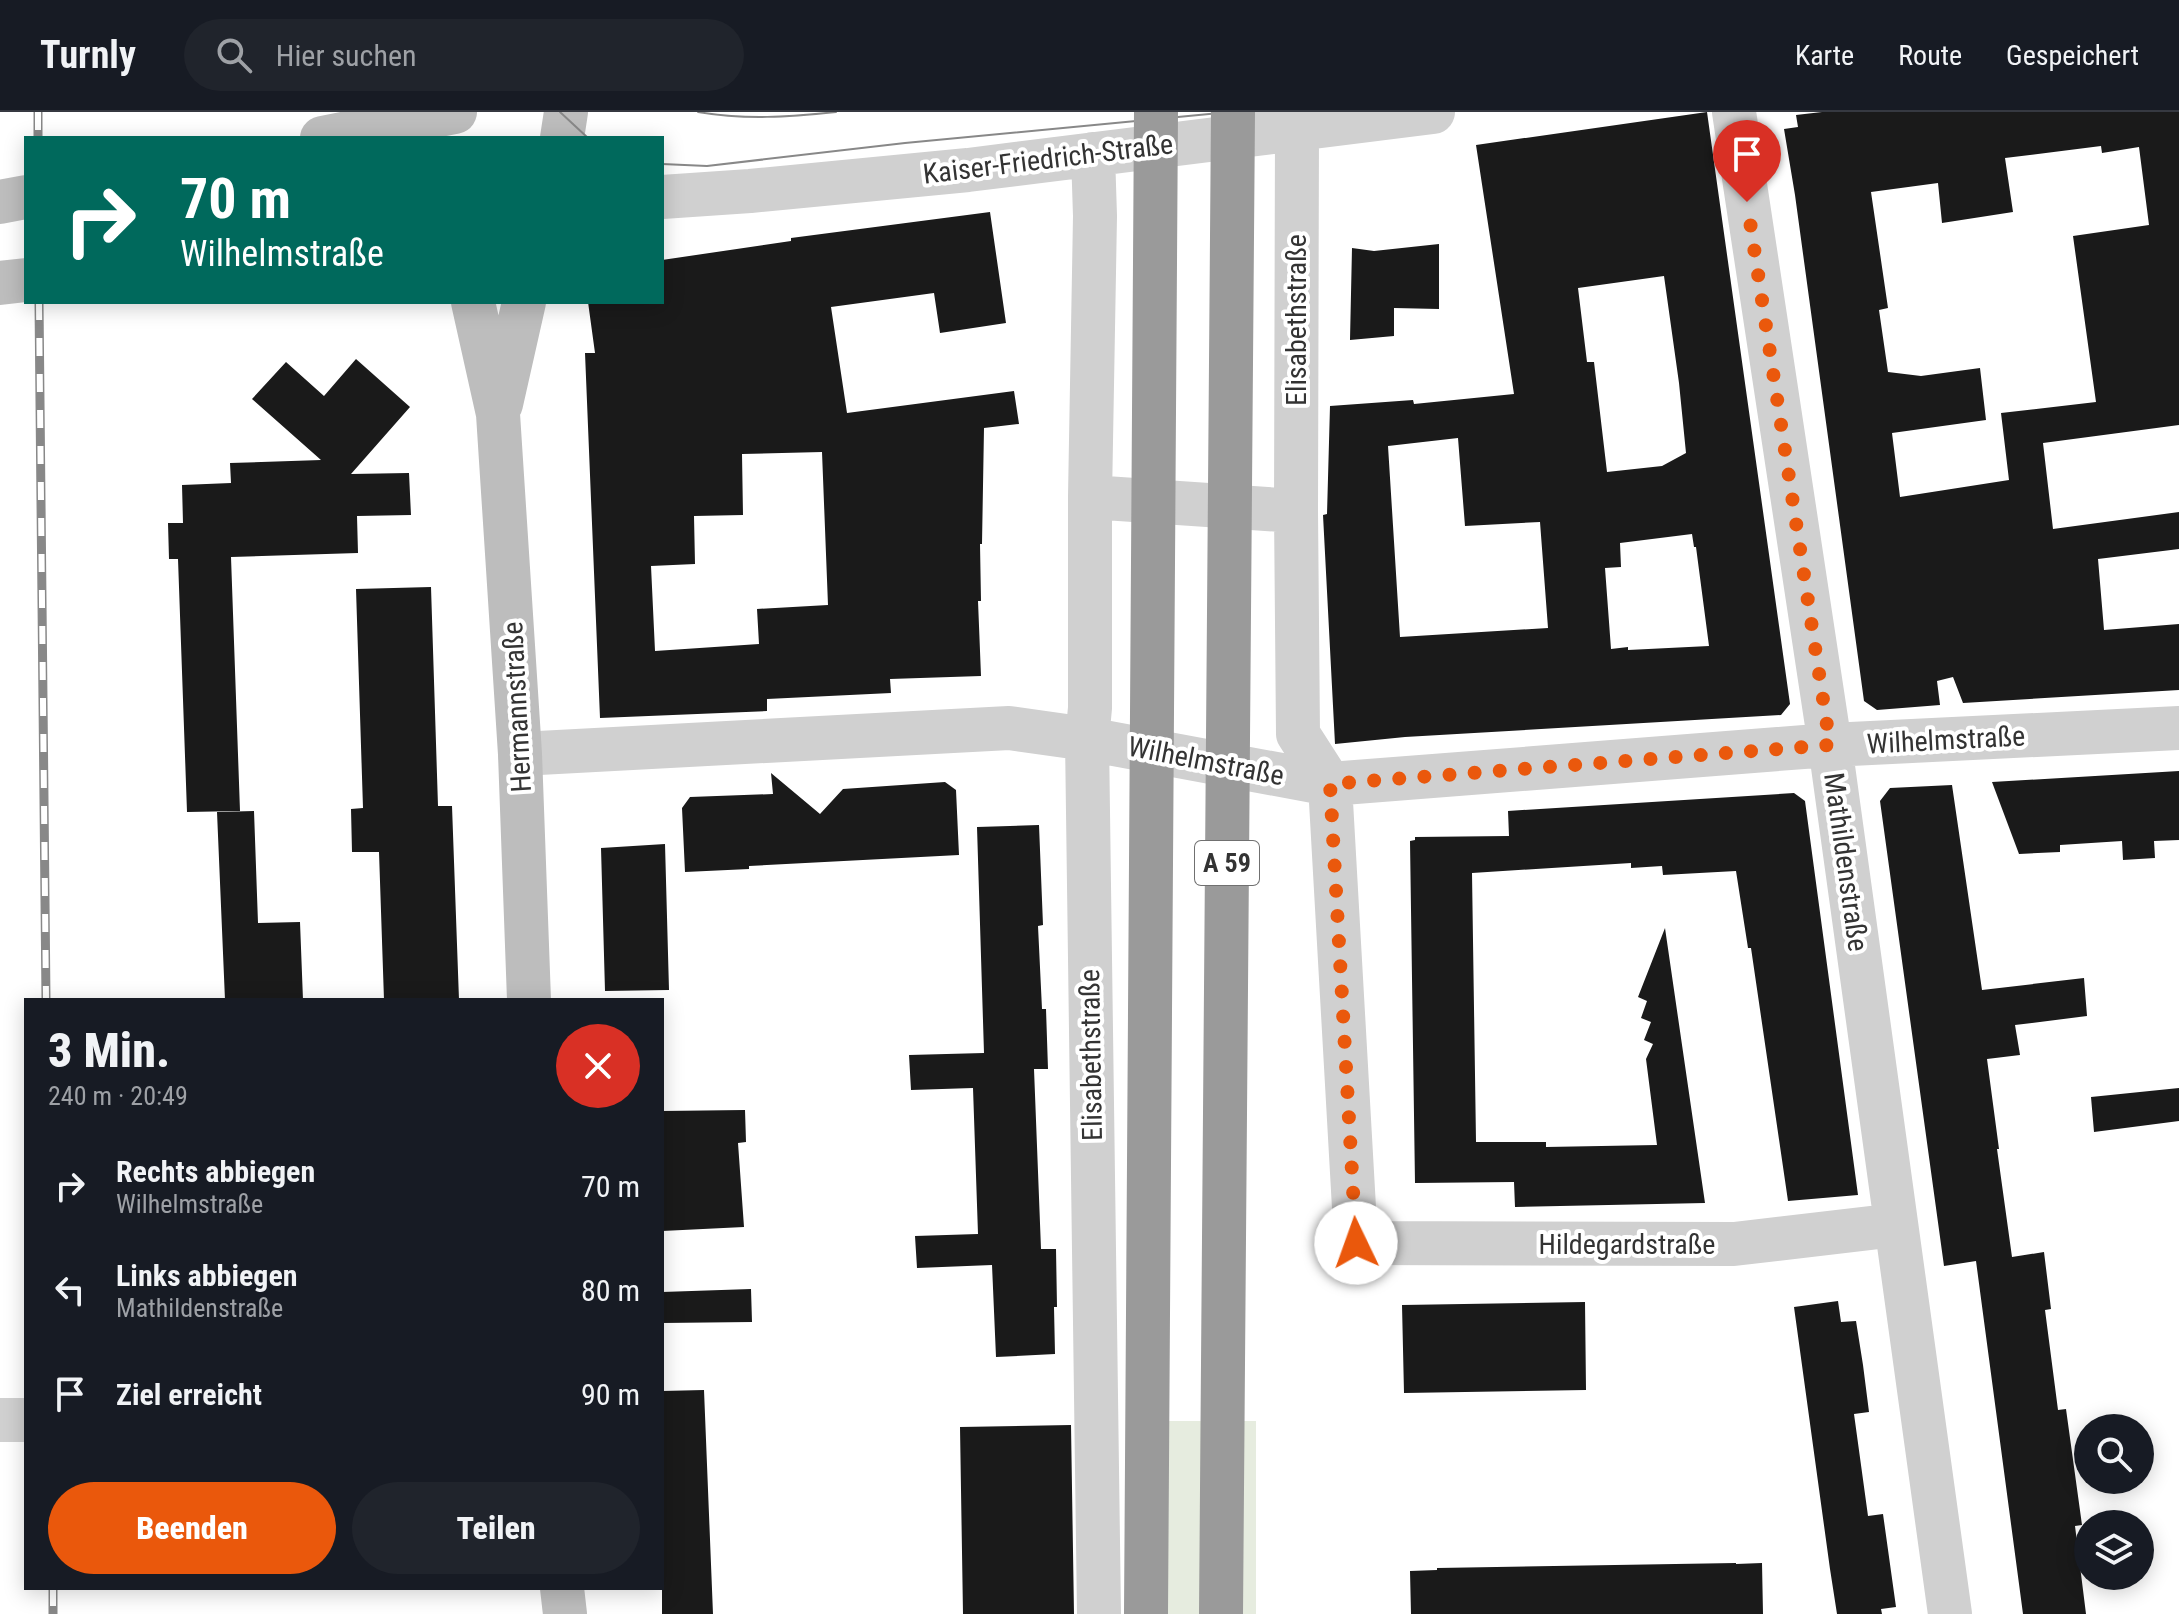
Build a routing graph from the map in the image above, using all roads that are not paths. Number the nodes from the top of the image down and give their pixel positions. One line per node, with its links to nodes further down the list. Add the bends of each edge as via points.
1 (455, 112): 9 (street)
2 (469, 112): 10 (street)
3 (566, 112): 11 (street)
4 (1156, 112): 36 (highway, bridge)
5 (1233, 112): 37 (highway, A 59, bridge)
6 (1433, 112): 8 (street, Kaiser-Friedrich-Straße)
7 (1734, 112): 25 (street, Mathildenstraße)
8 (1297, 129): 12 (street, Kaiser-Friedrich-Straße); 22 (street, Elisabethstraße)
9 (332, 136)
10 (467, 136)
11 (562, 136)
12 (1093, 154): 14 (street, Kaiser-Friedrich-Straße); 21 (street, Elisabethstraße)
13 (24, 197): 15 (street)
14 (664, 197)
15 (0, 202)
16 (24, 280): 17 (street)
17 (0, 283)
18 (473, 304): 20 (street, Hermannstraße)
19 (524, 304): 20 (street, Hermannstraße)
20 (498, 414): 26 (street, Hermannstraße)
21 (1090, 497): 22 (street); 24 (street, Elisabethstraße)
22 (1296, 511): 27 (street, Elisabethstraße, via 1298,734)
23 (2179, 728): 25 (street, Wilhelmstraße)
24 (1087, 739): 26 (street, Wilhelmstraße, via 1009,728); 27 (street, Wilhelmstraße); 35 (street, Elisabethstraße)
25 (1830, 745): 27 (street, Wilhelmstraße); 29 (street, Mathildenstraße)
26 (520, 754): 28 (street, Hermannstraße)
27 (1330, 784): 30 (street, Elisabethstraße)
28 (529, 998)
29 (1896, 1225): 30 (street, Hildegardstraße, via 1734,1244); 38 (street, Mathildenstraße)
30 (1356, 1243)
31 (0, 1420): 32 (street)
32 (24, 1420)
33 (562, 1590): 34 (street)
34 (565, 1614)
35 (1099, 1614)
36 (1146, 1614)
37 (1221, 1614)
38 (1950, 1614)

